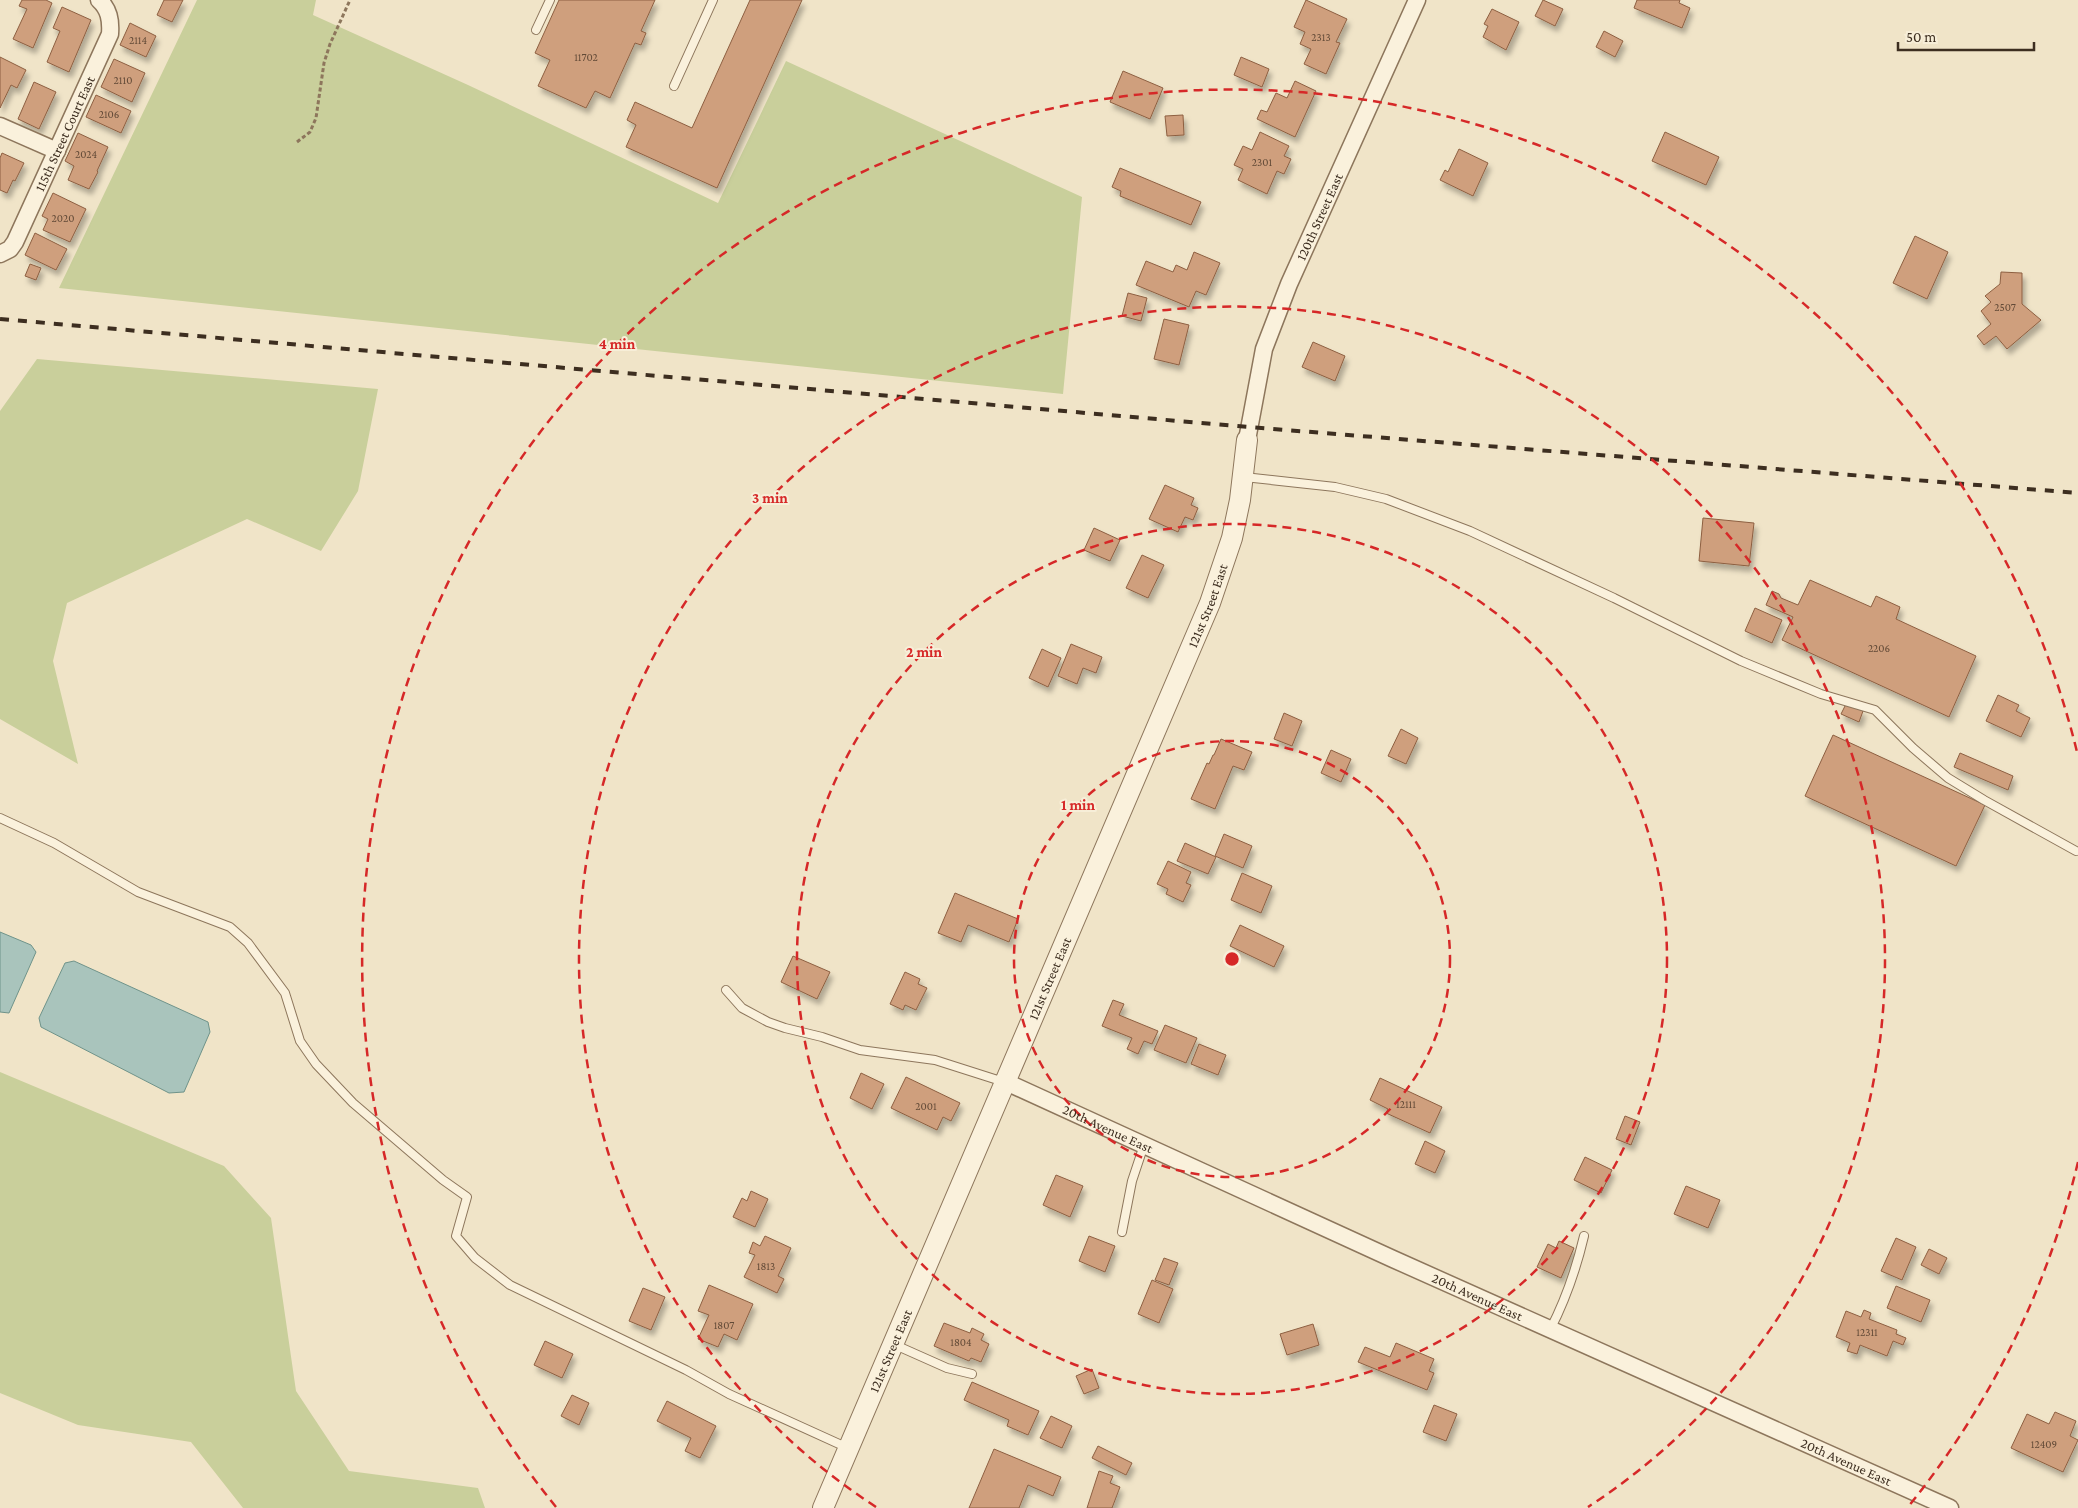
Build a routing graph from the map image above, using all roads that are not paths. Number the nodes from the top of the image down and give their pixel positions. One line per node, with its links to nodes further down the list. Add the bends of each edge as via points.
1 (99, 0): 8 (street, 115th Street Court East, via 106,6 110,34)
2 (550, 0): 5 (lane)
3 (714, 0): 6 (lane)
4 (1417, 0): 10 (street, 120th Street East, via 1289,284 1264,349)
5 (536, 30)
6 (674, 86)
7 (0, 126): 8 (street)
8 (57, 151): 9 (street, 115th Street Court East, via 15,242)
9 (5, 252)
10 (1247, 440): 11 (street, 121st Street East)
11 (1242, 476): 13 (lane, via 1335,487 1386,499 1470,531 1741,661 1821,694 1875,710 1912,748 1948,778); 15 (street, 121st Street East, via 1232,538 1210,603)
12 (0, 818): 22 (lane, via 54,843 138,892 230,927 248,943 285,993 300,1041 316,1064 354,1103 467,1197 456,1236 476,1258 510,1285 729,1394)
13 (2076, 851)
14 (726, 990): 15 (lane, via 742,1008 785,1028 860,1050 935,1060)
15 (1006, 1082): 16 (street, 20th Avenue East); 20 (street, 121st Street East)
16 (1144, 1145): 17 (lane, via 1132,1181); 19 (street, 20th Avenue East)
17 (1122, 1232)
18 (1584, 1236): 19 (lane, via 1575,1274)
19 (1550, 1330): 24 (street, 20th Avenue East)
20 (893, 1344): 21 (lane, via 947,1368); 22 (street, 121st Street East)
21 (972, 1374)
22 (849, 1448): 23 (street, 121st Street East)
23 (823, 1508)
24 (1950, 1508)

